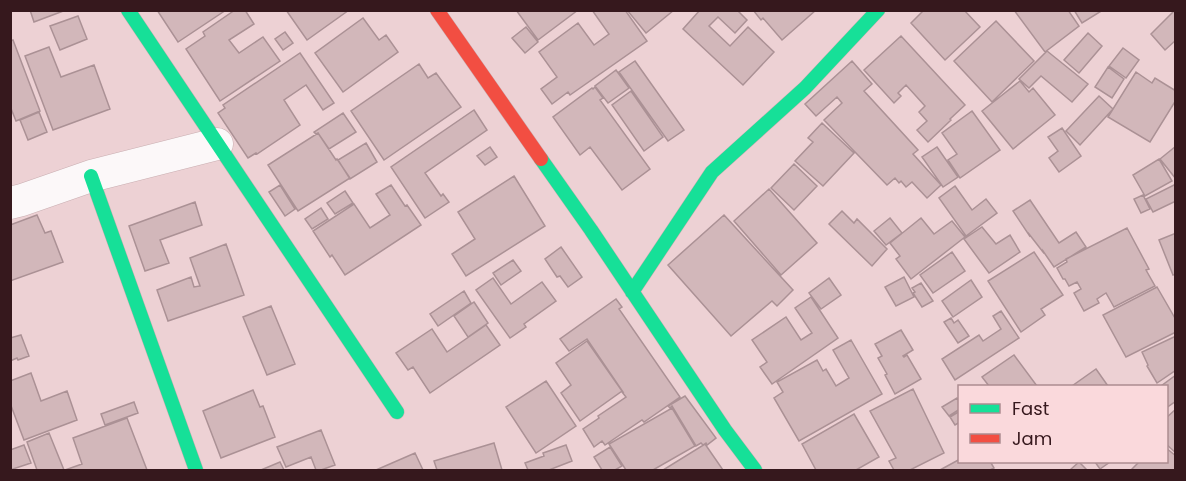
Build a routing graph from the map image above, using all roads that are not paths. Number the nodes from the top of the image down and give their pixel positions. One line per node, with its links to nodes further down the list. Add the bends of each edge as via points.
1 (128, 10): 4 (street)
2 (437, 10): 7 (street)
3 (878, 10): 7 (street, via 805,88 712,172)
4 (217, 144): 5 (street); 8 (street)
5 (91, 176): 6 (street); 9 (street)
6 (10, 203)
7 (632, 292): 10 (street)
8 (397, 412)
9 (196, 471)
10 (755, 471)

